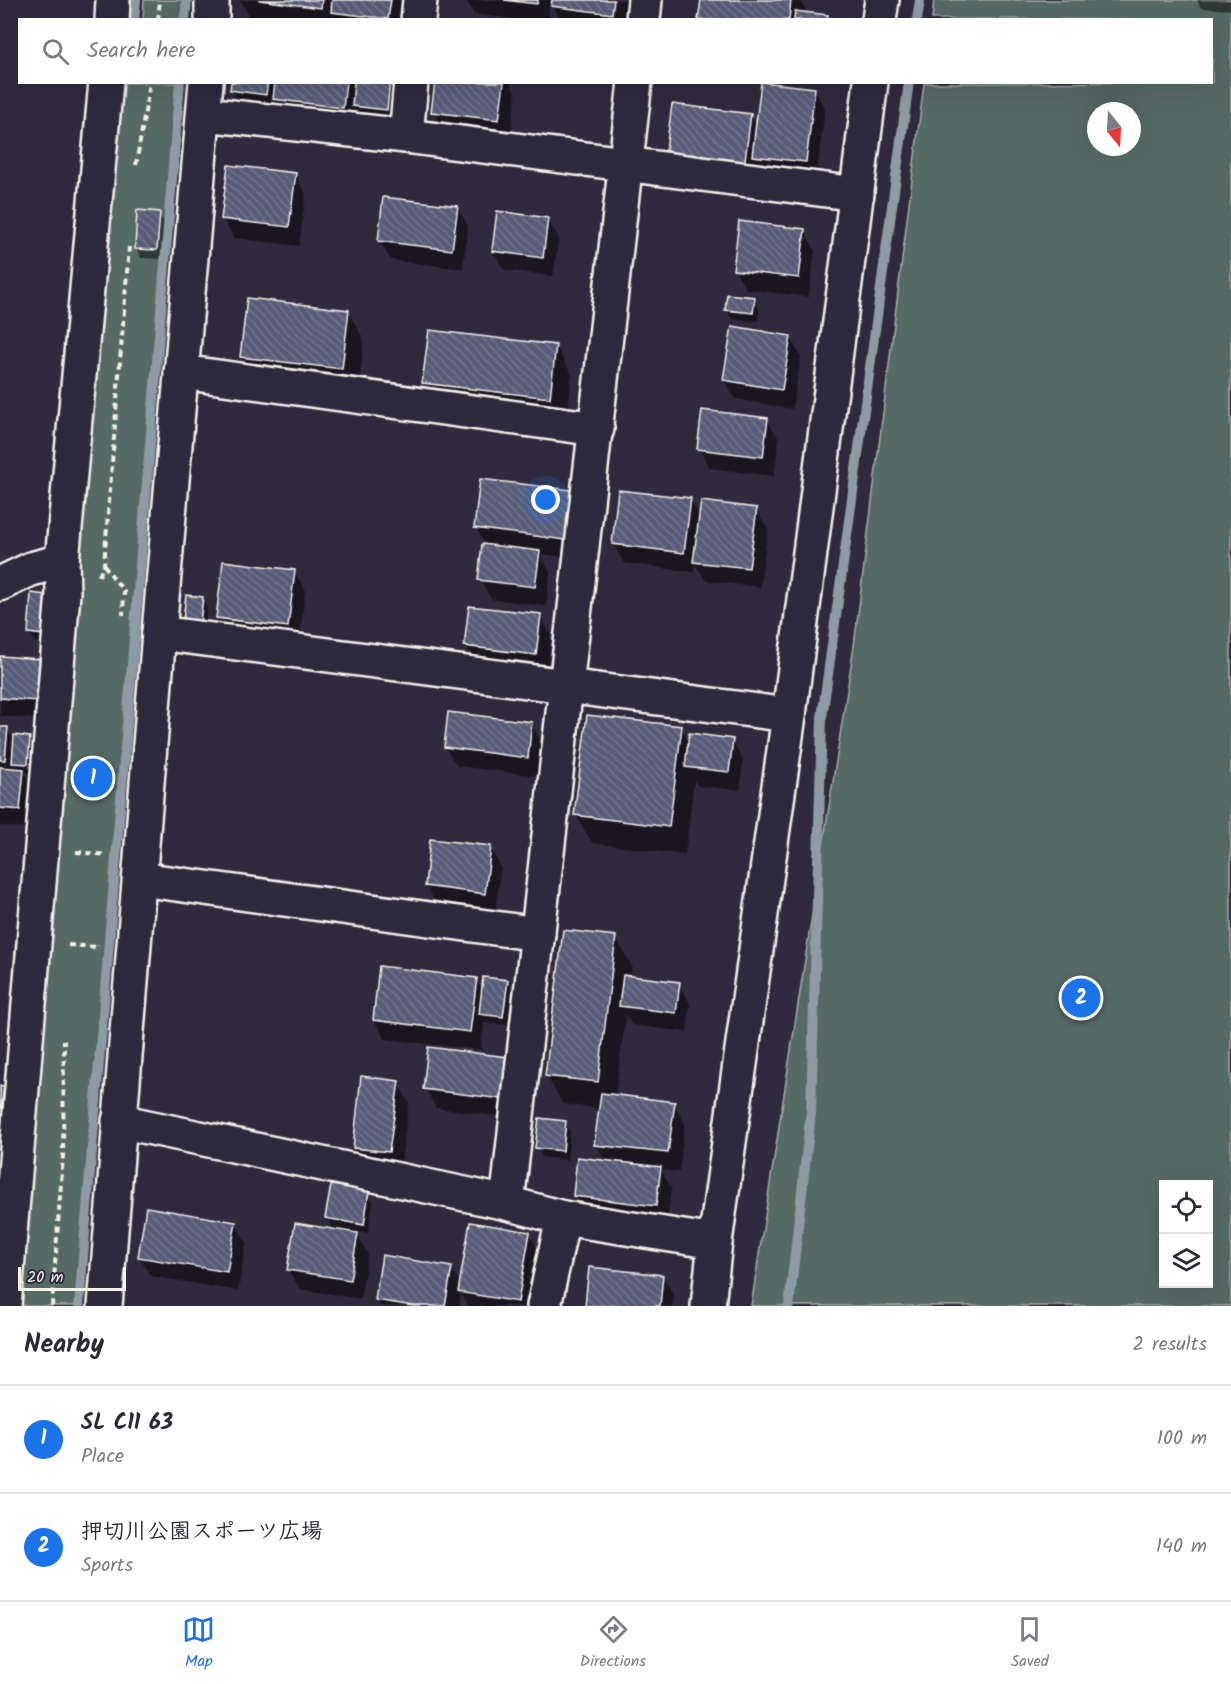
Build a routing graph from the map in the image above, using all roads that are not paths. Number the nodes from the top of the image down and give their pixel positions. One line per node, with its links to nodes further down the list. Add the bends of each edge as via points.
1 (113, 0): 6 (street)
2 (212, 0): 7 (street)
3 (420, 0): 8 (street)
4 (645, 0): 9 (street)
5 (882, 0): 10 (street)
6 (112, 18)
7 (212, 18)
8 (418, 18)
9 (642, 18)
10 (879, 18)
11 (106, 84): 21 (street)
12 (411, 84): 16 (street)
13 (635, 84): 17 (street)
14 (871, 84): 18 (street)
15 (205, 98): 16 (street); 19 (street)
16 (405, 136): 17 (street)
17 (625, 166): 18 (street); 20 (street)
18 (857, 194): 25 (street)
19 (181, 372): 20 (street); 23 (street)
20 (597, 429): 24 (street)
21 (62, 561): 22 (street, via 31,569); 32 (street, via 63,593)
22 (0, 584)
23 (159, 633): 24 (street); 26 (street)
24 (567, 687): 25 (street); 27 (street)
25 (789, 715): 31 (street)
26 (140, 879): 27 (street); 28 (street)
27 (538, 934): 29 (street)
28 (119, 1121): 29 (street); 34 (street)
29 (507, 1203): 30 (street)
30 (563, 1218): 31 (street); 35 (street)
31 (715, 1242): 36 (street)
32 (4, 1246): 33 (street)
33 (4, 1306)
34 (105, 1306)
35 (544, 1306)
36 (708, 1306)

